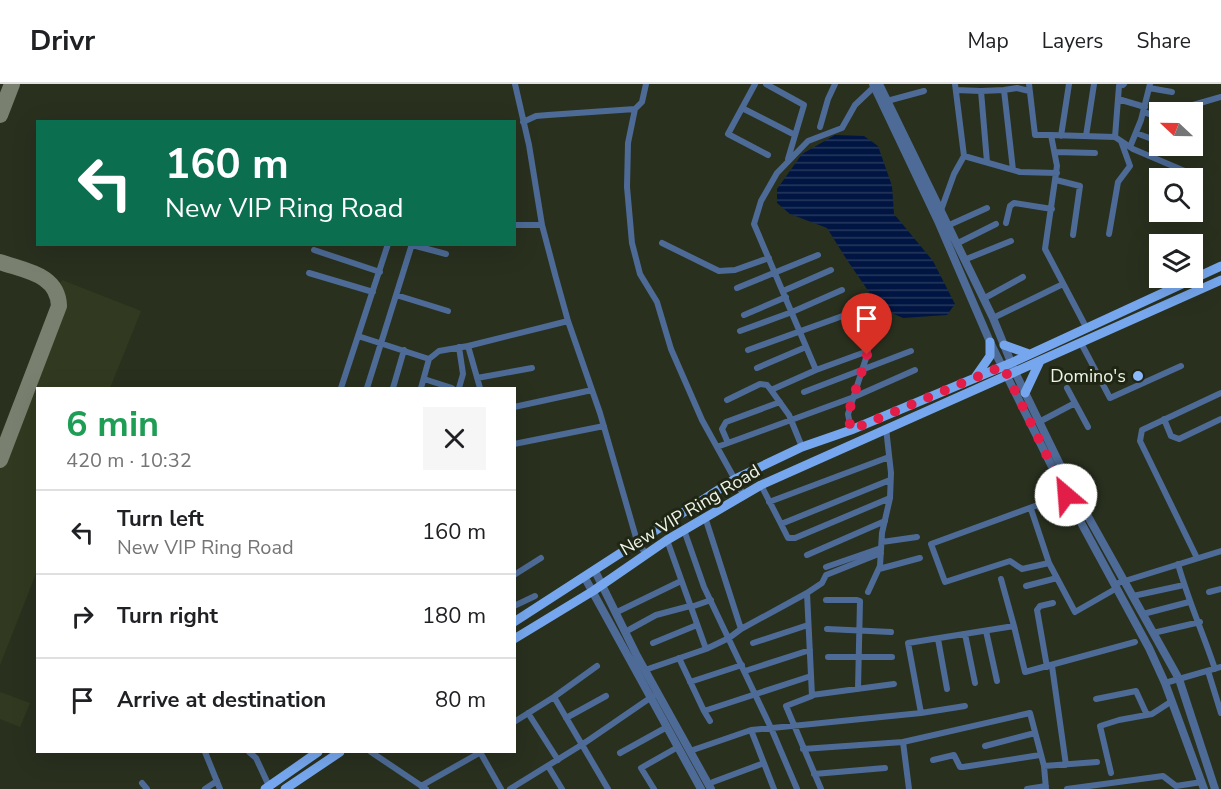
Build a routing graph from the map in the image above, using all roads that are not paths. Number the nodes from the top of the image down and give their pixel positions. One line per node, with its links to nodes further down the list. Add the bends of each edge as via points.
1 (515, 84): 25 (street)
2 (646, 84): 22 (street, via 642,102)
3 (755, 84): 21 (street)
4 (766, 84): 28 (street, via 804,105)
5 (835, 84): 26 (street)
6 (876, 84): 19 (street); 40 (street, via 855,105 842,128 808,141); 47 (street)
7 (1069, 84): 30 (street)
8 (1094, 84): 31 (street)
9 (1122, 85): 18 (street)
10 (1028, 86): 13 (street); 29 (street, via 1035,135)
11 (1150, 86): 16 (street); 23 (street)
12 (955, 87): 15 (street); 38 (street)
13 (1004, 90): 15 (street); 42 (street)
14 (924, 91): 19 (street)
15 (981, 91): 39 (street)
16 (1172, 92)
17 (1221, 97): 20 (street)
18 (1118, 99): 23 (street); 33 (street)
19 (887, 101): 46 (street)
20 (1203, 102)
21 (742, 108): 28 (street); 37 (street, via 728,134)
22 (635, 109): 25 (street, via 536,116); 146 (street, via 628,143 627,187 632,243 640,274 657,302 671,349)
23 (1144, 109): 24 (street); 27 (street)
24 (1149, 112)
25 (523, 122): 51 (street)
26 (820, 127)
27 (1136, 133): 32 (street); 34 (street)
28 (795, 135): 40 (street)
29 (1051, 135): 30 (street); 35 (street)
30 (1061, 136): 31 (street)
31 (1086, 136): 33 (street)
32 (1149, 138)
33 (1118, 139): 34 (street); 53 (street, via 1130,166 1118,182)
34 (1130, 147): 41 (street)
35 (1055, 152): 36 (street); 43 (street)
36 (1095, 153)
37 (768, 155)
38 (964, 156): 39 (street); 46 (street)
39 (987, 162): 42 (street)
40 (787, 163): 64 (street, via 777,172 761,201 754,224)
41 (1178, 168)
42 (1013, 170): 43 (street)
43 (1056, 176): 45 (street); 54 (street, via 1080,186)
44 (987, 208): 52 (street)
45 (1052, 209): 48 (street, via 1014,203); 74 (street, via 1045,249)
46 (940, 212): 47 (street); 52 (street)
47 (938, 221): 94 (street)
48 (1006, 223)
49 (996, 224): 57 (street)
50 (516, 225): 51 (street)
51 (542, 225): 88 (street)
52 (947, 226): 57 (street)
53 (1109, 234)
54 (1073, 235)
55 (1011, 241): 65 (street)
56 (662, 243): 64 (street, via 718,271 735,270)
57 (956, 244): 65 (street)
58 (386, 246): 68 (street)
59 (412, 246): 80 (street)
60 (416, 246): 62 (street)
61 (314, 250): 68 (street)
62 (446, 254)
63 (818, 255): 70 (street)
64 (769, 258): 70 (street)
65 (964, 260): 82 (street)
66 (1221, 266): 71 (main road, New VIP Ring Road)
67 (831, 270): 81 (street)
68 (380, 272): 79 (street)
69 (309, 273): 79 (street)
70 (775, 273): 75 (street); 81 (street)
71 (1203, 275)
72 (1023, 277): 82 (street)
73 (1221, 280): 77 (main road, New VIP Ring Road)
74 (1063, 284): 87 (street); 90 (street)
75 (737, 288)
76 (1174, 288): 85 (main road, New VIP Ring Road)
77 (1203, 288): 89 (main road, New VIP Ring Road)
78 (842, 290): 84 (street)
79 (373, 292): 93 (street)
80 (396, 294): 83 (street); 95 (street)
81 (784, 294): 84 (street); 86 (street)
82 (983, 298): 87 (street)
83 (448, 311)
84 (792, 312): 91 (street); 92 (street)
85 (1116, 314): 89 (main road); 90 (main road, New VIP Ring Road)
86 (744, 315)
87 (993, 318): 97 (street)
88 (568, 321): 98 (street); 126 (street)
89 (1122, 325): 96 (main road, New VIP Ring Road)
90 (1086, 327): 105 (main road, New VIP Ring Road)
91 (800, 330): 100 (street); 102 (street); 103 (street, via 862,309 876,322)
92 (740, 331)
93 (358, 336): 95 (street); 118 (street)
94 (990, 342): 112 (street); 116 (main road, via 990,356)
95 (381, 343): 101 (street); 119 (street)
96 (1081, 343): 107 (main road, New VIP Ring Road); 108 (street, via 1110,398)
97 (1004, 345): 105 (main road); 112 (street)
98 (468, 346): 99 (street); 115 (street)
99 (459, 347): 106 (street, via 439,351); 123 (street, via 463,374)
100 (806, 347): 110 (street); 113 (street)
101 (404, 350): 106 (street); 120 (street)
102 (748, 350)
103 (868, 351): 111 (street); 113 (street)
104 (911, 351): 111 (street)
105 (1029, 354): 112 (main road, New VIP Ring Road)
106 (429, 359): 117 (street)
107 (1040, 361): 112 (main road, New VIP Ring Road); 129 (main road)
108 (1181, 366)
109 (532, 368): 115 (street)
110 (757, 368)
111 (863, 369): 128 (street); 131 (street)
112 (1009, 369): 116 (main road, New VIP Ring Road); 129 (street); 142 (main road, New VIP Ring Road); 153 (street)
113 (816, 370): 127 (street)
114 (915, 370): 131 (street)
115 (477, 378): 124 (street)
116 (974, 378): 143 (main road, New VIP Ring Road)
117 (424, 379): 121 (street); 122 (street)
118 (341, 387)
119 (367, 387)
120 (393, 387)
121 (421, 387)
122 (449, 387)
123 (459, 387)
124 (480, 387)
125 (1067, 388): 134 (street)
126 (592, 390): 135 (street); 140 (street)
127 (771, 390): 132 (street, via 760,384); 133 (street)
128 (804, 392)
129 (1025, 393): 139 (street)
130 (1221, 393): 137 (street)
131 (854, 397): 138 (street); 143 (street, via 848,414)
132 (727, 400)
133 (780, 402): 138 (street); 144 (street, via 726,422 722,429)
134 (1075, 403): 139 (street); 141 (street)
135 (516, 407)
136 (1221, 418): 137 (street, via 1179,439 1171,436)
137 (1164, 419): 170 (street, via 1142,430 1140,441)
138 (791, 421): 144 (street); 147 (street)
139 (1039, 422): 153 (street)
140 (604, 426): 145 (street); 163 (street)
141 (1088, 427)
142 (886, 428): 148 (street); 151 (main road, New VIP Ring Road)
143 (851, 430): 147 (main road, New VIP Ring Road)
144 (728, 443): 146 (street)
145 (516, 444)
146 (717, 447): 149 (street)
147 (802, 447): 149 (main road, New VIP Ring Road)
148 (889, 457): 150 (street); 155 (street)
149 (735, 479): 152 (street); 163 (main road, New VIP Ring Road)
150 (890, 480): 154 (street); 159 (street)
151 (760, 485): 152 (main road, New VIP Ring Road); 155 (street)
152 (743, 494): 157 (main road, New VIP Ring Road)
153 (1070, 494): 156 (street); 180 (street); 184 (street)
154 (890, 498): 158 (street); 159 (street, via 795,538 788,538)
155 (769, 502): 159 (street)
156 (1031, 508): 171 (street); 171 (street, via 931,544 945,582 1010,561 1022,569)
157 (705, 517): 160 (main road, New VIP Ring Road); 205 (street)
158 (885, 521): 164 (street); 167 (street)
159 (781, 524)
160 (684, 530): 162 (main road, New VIP Ring Road); 192 (street)
161 (917, 537): 164 (street)
162 (667, 540): 166 (main road, New VIP Ring Road); 181 (street)
163 (637, 541): 166 (street); 175 (main road, New VIP Ring Road)
164 (881, 548): 173 (street); 174 (street); 189 (street, via 826,575 822,583)
165 (1221, 550): 170 (street)
166 (646, 554): 185 (main road, New VIP Ring Road)
167 (807, 555)
168 (542, 558): 176 (street)
169 (920, 558): 174 (street)
170 (1197, 558): 172 (street)
171 (1049, 562): 178 (street)
172 (1178, 564): 180 (street); 182 (street)
173 (826, 567)
174 (879, 569): 187 (street)
175 (595, 571): 177 (main road, New VIP Ring Road); 185 (street)
176 (516, 574)
177 (585, 578): 185 (street); 200 (main road, New VIP Ring Road)
178 (1057, 578): 183 (street); 184 (street, via 1075,612)
179 (1001, 579): 204 (street)
180 (1124, 580): 184 (street); 191 (street)
181 (681, 581): 197 (street); 198 (street)
182 (1184, 585): 191 (street); 194 (street)
183 (1026, 586)
184 (1116, 586): 234 (street)
185 (597, 589): 198 (street); 213 (main road, New VIP Ring Road); 240 (street)
186 (1221, 589): 188 (street)
187 (868, 592)
188 (1209, 592)
189 (807, 593): 203 (street); 205 (street)
190 (535, 596): 196 (street)
191 (1133, 596): 199 (street)
192 (711, 600): 197 (street); 214 (street)
193 (826, 600): 207 (street, via 860,602)
194 (1189, 602): 199 (street); 201 (street)
195 (1053, 603): 226 (street, via 1036,610)
196 (516, 605)
197 (691, 606): 202 (street); 209 (street, via 656,615)
198 (615, 613): 209 (street)
199 (1143, 614): 211 (street)
200 (516, 621)
201 (1200, 622): 211 (street); 228 (street)
202 (697, 625): 217 (street); 219 (street)
203 (808, 625): 218 (street); 220 (street)
204 (1014, 627): 208 (street); 226 (street, via 1025,672)
205 (741, 629): 214 (street)
206 (827, 629): 207 (street)
207 (860, 629): 210 (street); 222 (street)
208 (986, 631): 212 (street); 232 (street)
209 (625, 632): 229 (street)
210 (891, 632)
211 (1153, 633): 231 (street)
212 (964, 634): 215 (street); 235 (street)
213 (516, 638)
214 (729, 638): 219 (street); 227 (street)
215 (938, 639): 238 (street); 251 (street, via 908,643)
216 (1135, 642): 226 (street)
217 (653, 643)
218 (753, 643)
219 (706, 649): 224 (street)
220 (810, 650): 227 (street); 230 (street)
221 (828, 657): 222 (street)
222 (860, 657): 223 (street); 237 (street)
223 (892, 657)
224 (679, 658): 229 (street); 233 (street)
225 (597, 666): 244 (street)
226 (1050, 666): 280 (street)
227 (743, 668): 233 (street); 241 (street)
228 (1215, 669): 231 (street); 239 (street)
229 (645, 670): 240 (street)
230 (811, 676): 241 (street); 243 (street)
231 (1179, 680): 234 (street); 307 (street)
232 (997, 681)
233 (690, 682): 248 (street)
234 (1165, 682): 246 (street)
235 (975, 683)
236 (894, 684): 237 (street)
237 (858, 689): 243 (street)
238 (948, 689)
239 (1218, 690): 249 (street)
240 (654, 695): 257 (street); 262 (street); 266 (street)
241 (756, 695): 248 (street); 258 (street)
242 (606, 696): 253 (street)
243 (812, 696): 256 (street, via 786,706)
244 (554, 697): 250 (street); 253 (street)
245 (1096, 699): 252 (street, via 1136,691)
246 (1172, 701): 252 (street); 287 (street)
247 (965, 706): 251 (street)
248 (704, 711): 255 (street)
249 (1221, 711)
250 (528, 713): 254 (street); 277 (street)
251 (921, 713): 256 (street)
252 (1147, 715): 284 (street, via 1100,726)
253 (566, 718): 262 (street)
254 (516, 721)
255 (710, 722)
256 (793, 726): 258 (street); 265 (street)
257 (667, 727): 264 (street); 274 (street)
258 (771, 728): 259 (street); 302 (street)
259 (751, 730): 266 (street); 279 (street)
260 (1035, 733): 261 (street, via 1030,713); 263 (street); 275 (street)
261 (903, 742): 265 (street); 304 (street)
262 (583, 744): 277 (street); 298 (street)
263 (984, 746)
264 (678, 747): 299 (street, via 641,768); 300 (street)
265 (803, 749): 285 (street)
266 (690, 751): 288 (street)
267 (205, 753): 286 (street)
268 (250, 753): 290 (street)
269 (317, 753): 290 (main road)
270 (339, 753): 294 (main road)
271 (373, 753): 289 (street)
272 (478, 753): 289 (street)
273 (481, 753): 295 (street)
274 (620, 753)
275 (1040, 755): 276 (street, via 963,768 954,755); 282 (street)
276 (933, 759)
277 (558, 760): 281 (street)
278 (1097, 762): 280 (street)
279 (764, 763): 288 (street); 301 (street)
280 (1066, 765): 282 (street)
281 (548, 766): 296 (street); 297 (street)
282 (1044, 766): 291 (street)
283 (885, 768): 285 (street)
284 (1111, 773)
285 (814, 774): 303 (street)
286 (217, 781): 292 (street); 293 (street)
287 (1203, 785): 306 (street, via 1176,786 1162,776)
288 (712, 786)
289 (424, 787)
290 (267, 788)
291 (1046, 788): 305 (street)
292 (205, 789)
293 (220, 789)
294 (285, 789)
295 (501, 789)
296 (510, 789)
297 (562, 789)
298 (608, 789)
299 (654, 789)
300 (701, 789)
301 (774, 789)
302 (798, 789)
303 (821, 789)
304 (909, 789)
305 (1027, 789)
306 (1067, 789)
307 (1215, 789)

